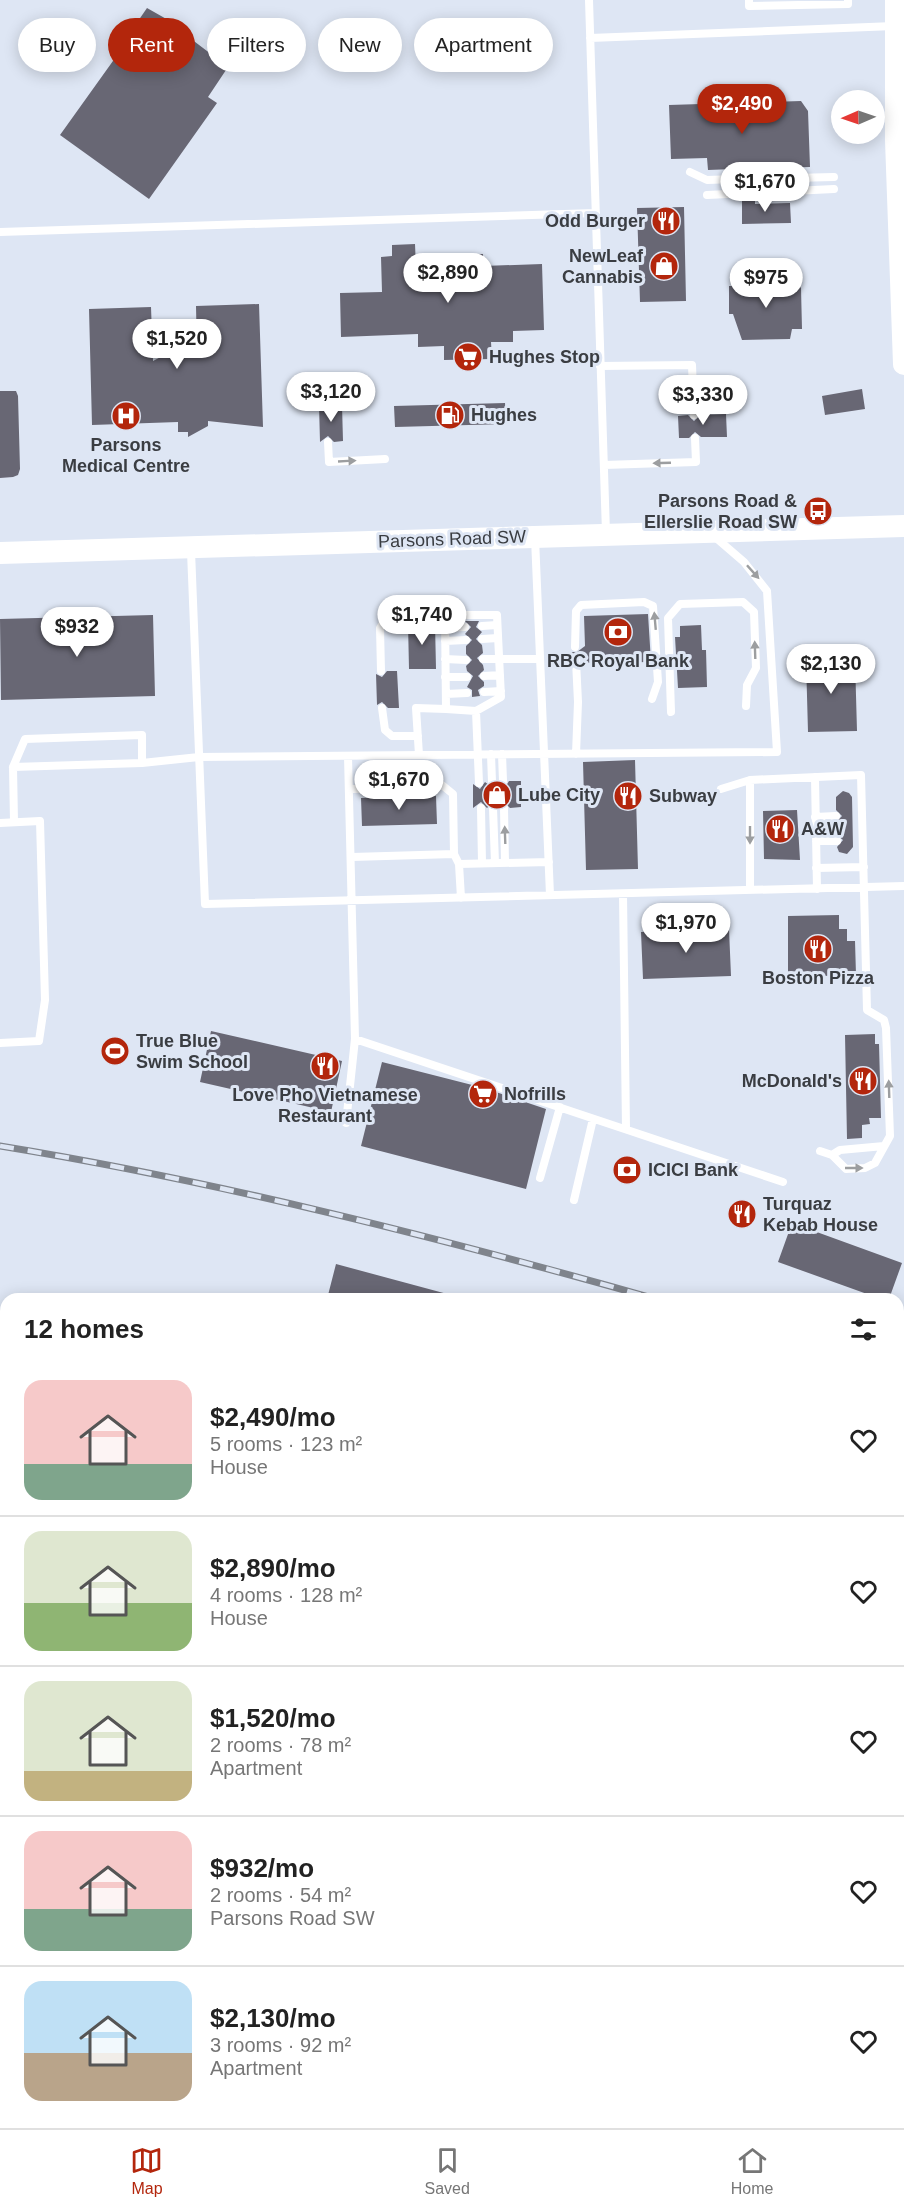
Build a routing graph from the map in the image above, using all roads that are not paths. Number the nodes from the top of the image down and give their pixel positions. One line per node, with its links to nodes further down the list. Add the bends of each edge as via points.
1 (589, 0): 6 (lane)
2 (749, 0): 3 (lane, via 749,6 848,4)
3 (848, 0)
4 (896, 0): 5 (main road)
5 (901, 28): 6 (lane); 7 (main road)
6 (590, 38): 14 (lane)
7 (900, 147): 16 (main road)
8 (690, 172): 10 (lane, via 707,180)
9 (834, 177): 11 (lane)
10 (735, 179)
11 (750, 179)
12 (834, 189): 13 (lane)
13 (707, 195)
14 (596, 213): 15 (lane); 17 (lane)
15 (0, 232)
16 (904, 364)
17 (600, 366): 20 (lane, via 692,365); 24 (lane)
18 (326, 380): 19 (lane)
19 (326, 405)
20 (694, 415)
21 (695, 438): 24 (lane, one-way to 24, via 696,462)
22 (328, 442): 23 (lane, one-way to 23, via 329,462)
23 (385, 459)
24 (604, 465): 27 (lane)
25 (904, 526): 26 (main road, Parsons Road SW)
26 (710, 532): 27 (main road, Parsons Road SW); 67 (lane, one-way to 67, via 744,562 767,591 777,752)
27 (606, 535): 28 (main road, Parsons Road SW)
28 (535, 537): 29 (main road, Parsons Road SW); 44 (lane)
29 (191, 546): 30 (main road, Parsons Road SW); 70 (lane)
30 (0, 553)
31 (445, 615): 32 (lane, via 497,615); 35 (lane); 47 (lane, via 386,618 380,628)
32 (497, 625): 33 (lane); 36 (lane)
33 (482, 626)
34 (465, 627): 35 (lane)
35 (445, 628): 38 (lane)
36 (498, 638): 37 (lane); 43 (lane)
37 (482, 639)
38 (445, 640): 39 (lane); 41 (lane)
39 (466, 640)
40 (575, 647): 56 (lane, one-way to 40, via 658,682 653,606 644,602 581,605 576,611)
41 (445, 659): 45 (lane); 50 (lane)
42 (483, 659): 43 (lane)
43 (499, 659): 44 (lane); 48 (lane)
44 (540, 659): 66 (lane)
45 (466, 660)
46 (576, 662): 67 (lane)
47 (381, 671)
48 (500, 675): 49 (lane); 52 (lane)
49 (484, 676)
50 (445, 677): 51 (lane); 55 (lane)
51 (467, 677)
52 (501, 692): 54 (lane); 60 (lane, via 501,697)
53 (467, 693): 55 (lane)
54 (484, 693)
55 (446, 694): 59 (lane)
56 (652, 699)
57 (746, 706): 61 (lane, one-way to 61, via 747,685 756,668 754,612 743,602 680,604 668,618)
58 (382, 708): 62 (lane, via 385,730 392,736)
59 (446, 709): 60 (lane); 62 (lane, via 416,708)
60 (476, 711): 63 (lane)
61 (670, 712)
62 (418, 736): 68 (lane)
63 (478, 754): 64 (lane); 68 (lane); 77 (lane)
64 (491, 754): 65 (lane); 75 (lane)
65 (502, 754): 66 (lane); 76 (lane)
66 (544, 754): 67 (lane); 95 (lane)
67 (576, 754)
68 (418, 755): 69 (lane)
69 (348, 756): 70 (lane); 78 (lane)
70 (199, 757): 71 (lane); 109 (lane, via 205,904)
71 (142, 763): 72 (lane); 72 (lane, via 142,735 25,738)
72 (13, 767): 87 (lane)
73 (814, 777): 74 (lane); 85 (lane, via 861,775); 86 (lane)
74 (750, 780): 79 (lane); 105 (lane, one-way to 105)
75 (492, 782)
76 (503, 782)
77 (480, 783)
78 (350, 789): 93 (lane, via 442,785 448,788 453,794); 94 (lane)
79 (721, 789)
80 (481, 808): 96 (lane)
81 (493, 808): 97 (lane)
82 (504, 808): 98 (lane, one-way to 82)
83 (836, 816): 86 (lane)
84 (852, 816): 85 (lane)
85 (862, 816): 92 (lane)
86 (815, 817): 89 (lane)
87 (14, 822): 88 (lane); 111 (lane, via 40,821 45,1000 39,1041)
88 (0, 823)
89 (816, 841): 90 (lane); 101 (lane)
90 (837, 841)
91 (853, 841): 92 (lane)
92 (863, 841): 100 (lane)
93 (454, 855): 94 (lane); 99 (lane)
94 (352, 857): 109 (lane)
95 (549, 862): 98 (lane); 107 (lane)
96 (482, 863): 97 (lane); 99 (lane)
97 (495, 863): 98 (lane)
98 (506, 863)
99 (459, 864): 108 (lane)
100 (864, 867): 101 (lane); 103 (lane)
101 (816, 868): 104 (lane)
102 (904, 886): 103 (lane)
103 (865, 887): 104 (lane); 116 (lane, one-way to 103, via 890,1136 886,1028 884,1020 867,1010)
104 (817, 889): 105 (lane)
105 (750, 890): 106 (lane)
106 (623, 894): 107 (lane); 115 (lane)
107 (550, 895): 108 (lane)
108 (461, 898): 109 (lane)
109 (353, 900): 110 (lane)
110 (355, 1039): 112 (lane); 114 (lane)
111 (0, 1043)
112 (560, 1107): 113 (lane); 119 (lane)
113 (593, 1119): 115 (lane); 121 (lane)
114 (346, 1123)
115 (626, 1129): 120 (lane)
116 (884, 1146): 118 (lane, via 840,1150); 118 (lane, one-way to 116, via 846,1169 856,1169 875,1162)
117 (820, 1151): 118 (lane)
118 (832, 1155)
119 (540, 1178)
120 (783, 1182)
121 (574, 1200)

